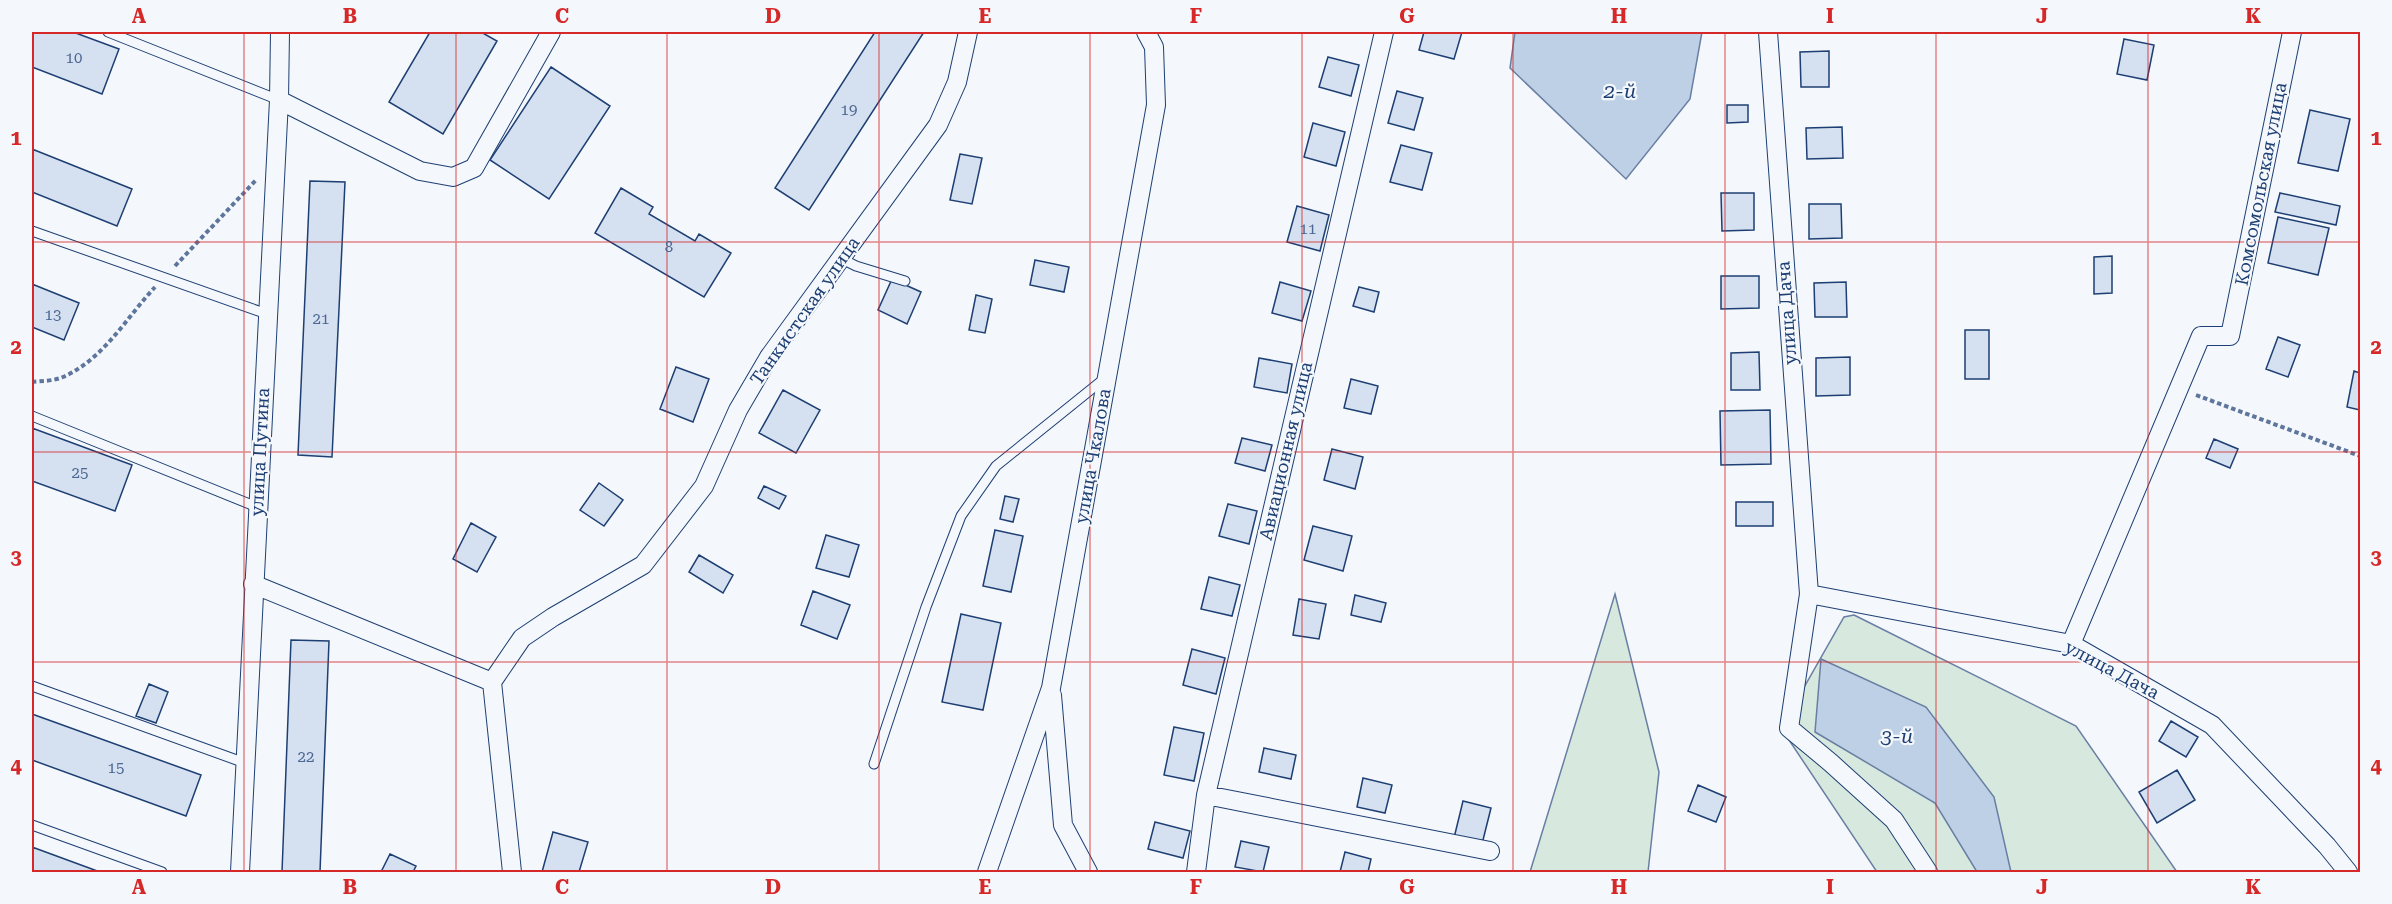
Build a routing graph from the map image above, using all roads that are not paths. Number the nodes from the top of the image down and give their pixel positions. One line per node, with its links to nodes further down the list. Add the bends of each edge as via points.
1 (108, 32): 9 (lane)
2 (280, 32): 9 (street, улица Путина)
3 (551, 32): 9 (street, via 474,168 453,177 420,171)
4 (968, 32): 11 (street, Танкистская улица, via 957,82 938,126)
5 (1146, 32): 14 (street, улица Чкалова, via 1154,47 1156,105)
6 (1384, 32): 25 (street, Авиационная улица)
7 (1768, 32): 18 (street, улица Дача)
8 (2292, 32): 19 (street, Комсомольская улица, via 2230,336 2201,336)
9 (279, 100): 13 (street, улица Путина)
10 (32, 231): 13 (lane)
11 (840, 258): 12 (lane); 20 (street, Танкистская улица, via 769,357 738,410 704,486 643,565 522,638)
12 (905, 281)
13 (267, 314): 16 (street, улица Путина)
14 (1107, 377): 22 (street, улица Чкалова); 24 (lane, via 996,466 961,516)
15 (32, 417): 16 (lane)
16 (257, 507): 17 (street, улица Путина)
17 (253, 584): 20 (street); 23 (street, улица Путина)
18 (1809, 594): 19 (street, улица Дача); 34 (street, улица Дача, via 1789,728 1894,820)
19 (2071, 644): 35 (street, улица Дача, via 2212,725)
20 (492, 682): 30 (street)
21 (32, 686): 23 (lane)
22 (1051, 688): 31 (street, улица Чкалова); 32 (street, via 1063,825)
23 (245, 763): 29 (street, улица Путина)
24 (874, 764)
25 (1206, 795): 27 (street); 33 (street, Авиационная улица)
26 (32, 825): 28 (lane)
27 (1490, 850)
28 (162, 873)
29 (240, 873)
30 (512, 873)
31 (987, 873)
32 (1088, 873)
33 (1196, 873)
34 (1928, 873)
35 (2348, 873)

